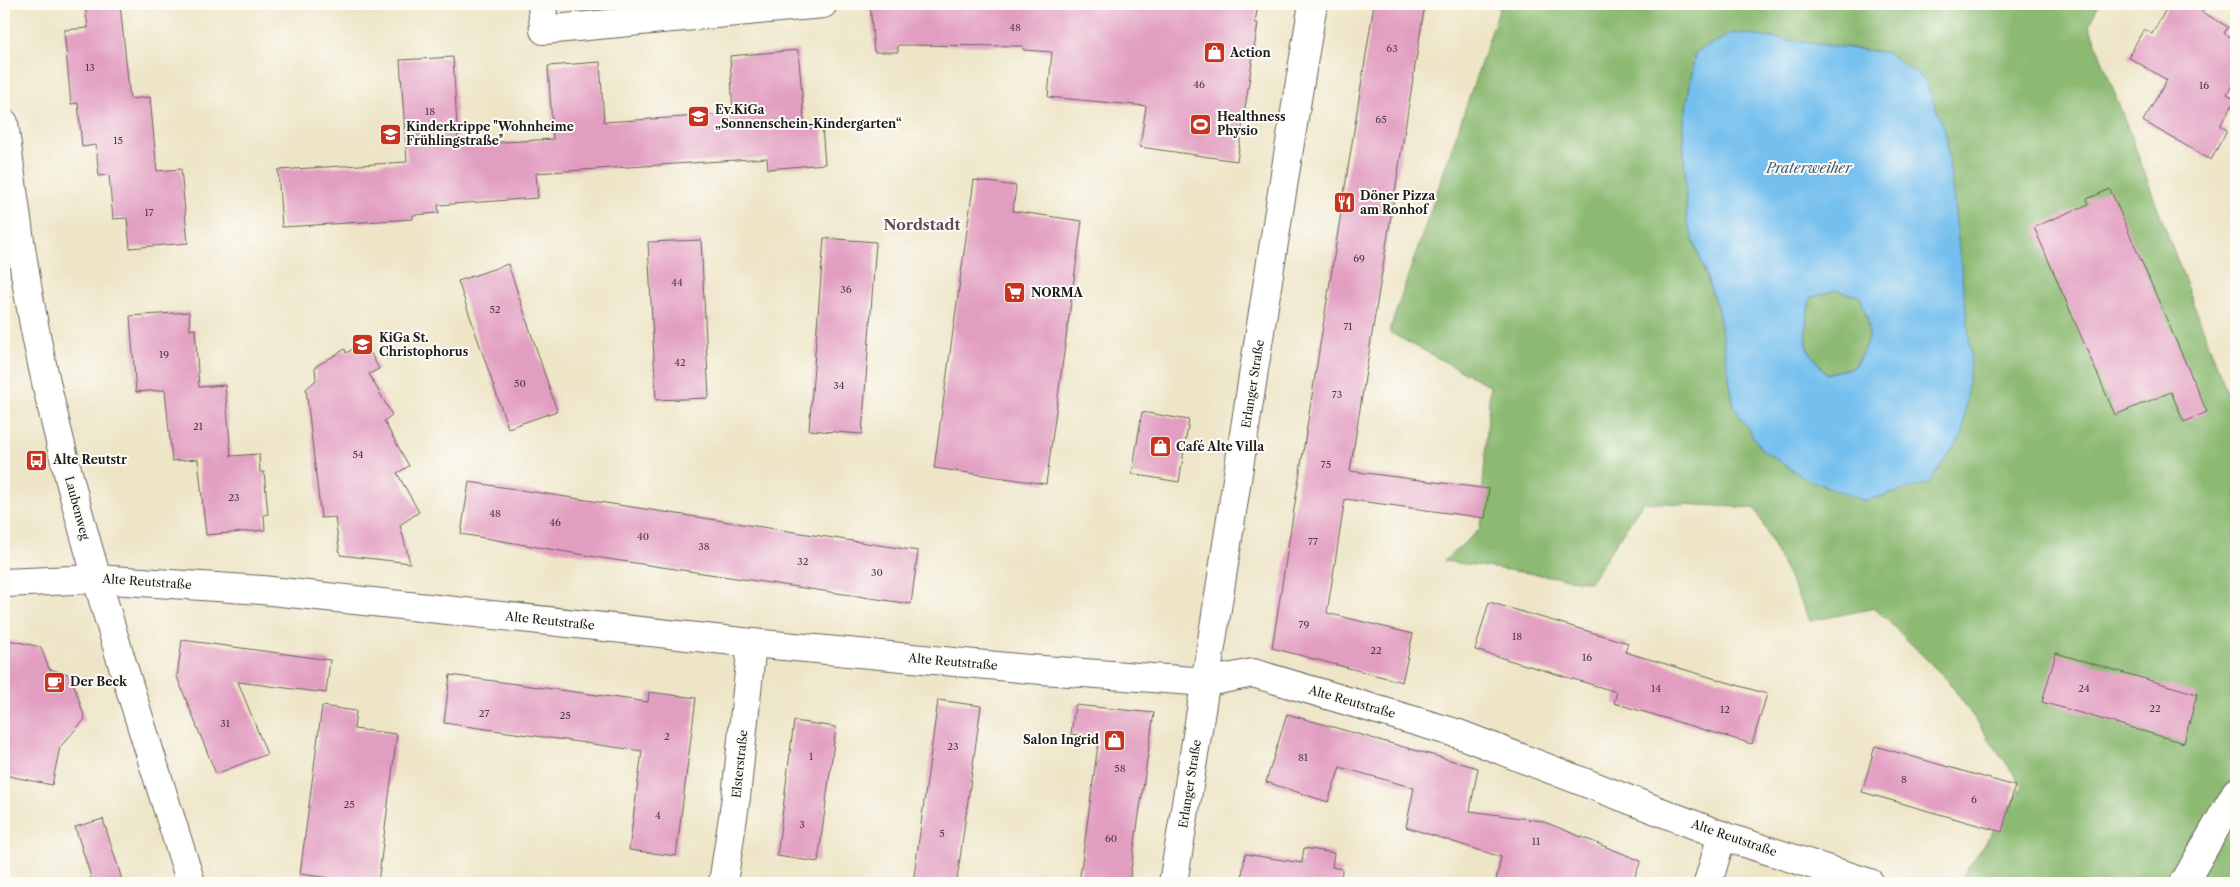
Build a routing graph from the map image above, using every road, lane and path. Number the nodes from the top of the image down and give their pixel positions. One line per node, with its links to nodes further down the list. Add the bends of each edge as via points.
1 (542, 4): 2 (street, via 544,30)
2 (823, 4)
3 (1313, 4): 8 (street, Erlanger Straße, via 1282,183)
4 (4, 123): 5 (street, Laubenweg, via 38,344)
5 (96, 579): 6 (street, Alte Reutstraße); 7 (street, Alte Reutstraße, via 262,590); 11 (street, Laubenweg)
6 (4, 583)
7 (752, 643): 8 (street, Alte Reutstraße); 12 (street, Elsterstraße)
8 (1207, 682): 10 (street, Alte Reutstraße, via 1253,673 1459,734); 13 (street, Erlanger Straße)
9 (2236, 792): 16 (street)
10 (1722, 835): 14 (street); 15 (street, Alte Reutstraße)
11 (191, 883)
12 (724, 883)
13 (1173, 883)
14 (1708, 883)
15 (1870, 883)
16 (2184, 883)

